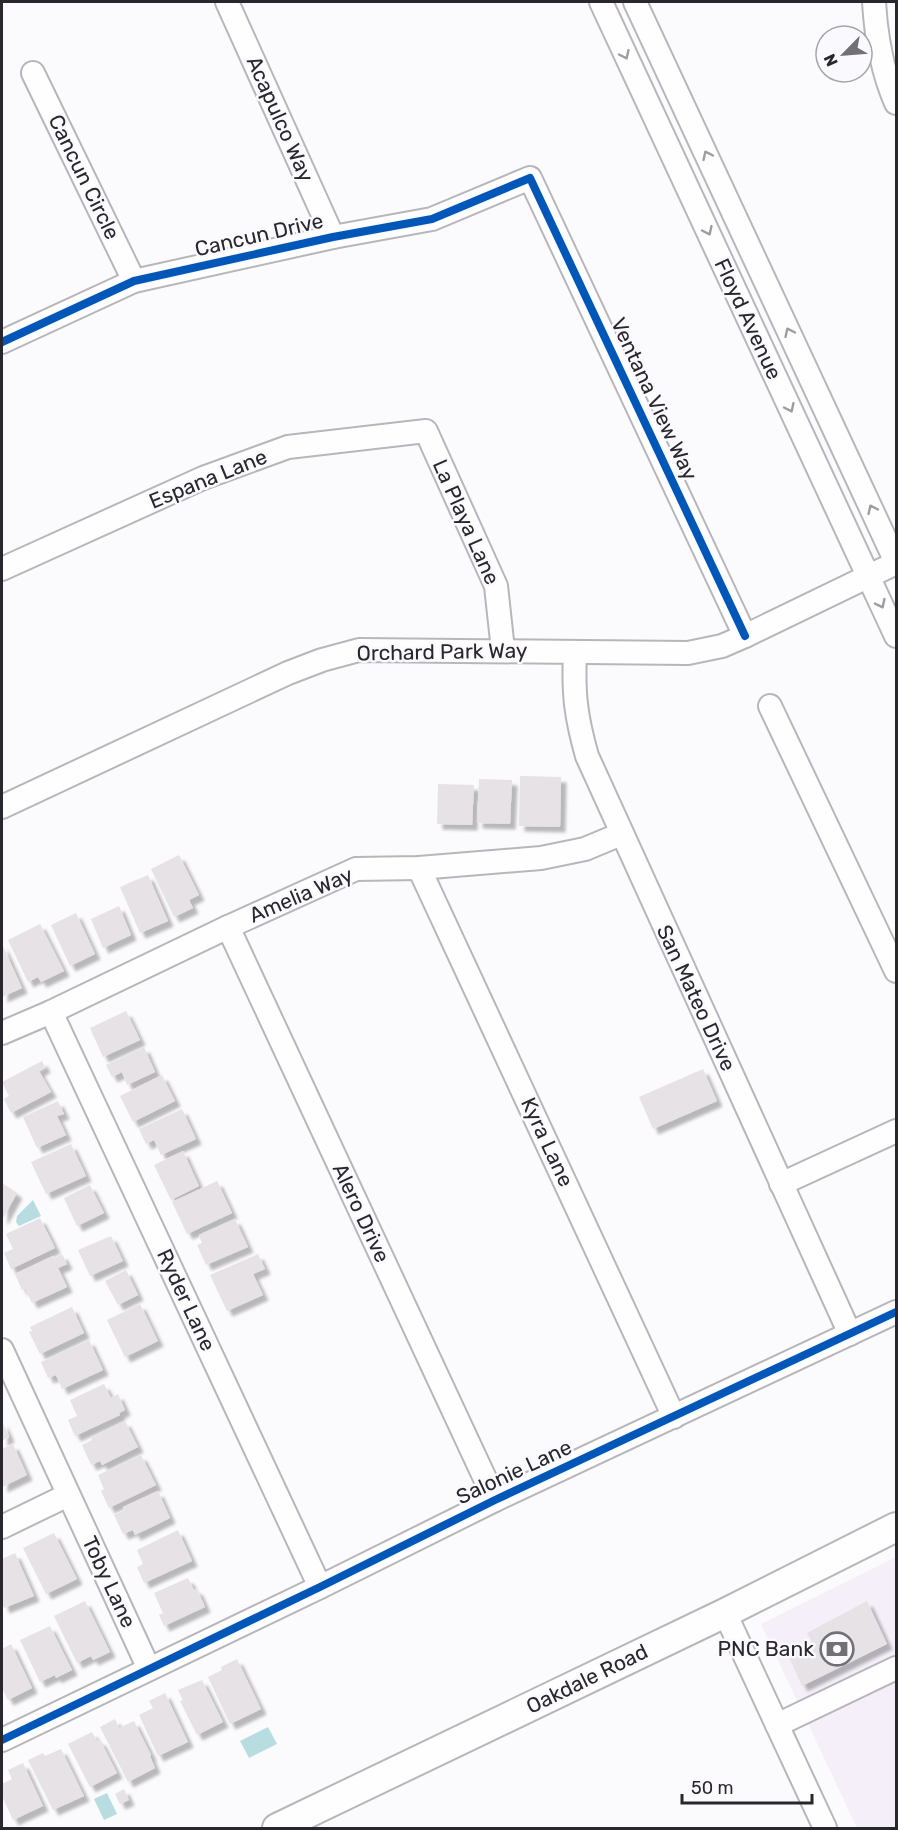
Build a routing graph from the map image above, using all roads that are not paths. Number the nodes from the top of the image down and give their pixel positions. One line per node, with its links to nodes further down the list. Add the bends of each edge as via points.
1 (227, 2): 8 (street, Acapulco Way)
2 (874, 2): 6 (street, via 882,62)
3 (640, 3): 4 (street); 12 (street, Floyd Avenue, one-way to 3)
4 (605, 11): 14 (street, Floyd Avenue, one-way to 14)
5 (33, 73): 9 (street, Cancun Circle)
6 (897, 103)
7 (530, 178): 8 (street, Cancun Drive, via 432,219); 15 (street, Ventana View Way)
8 (333, 237): 9 (street, Cancun Drive)
9 (134, 281): 10 (street, Cancun Drive)
10 (2, 342)
11 (426, 431): 13 (street, Espana Lane, via 288,447 203,478); 17 (street, La Playa Lane, via 496,586)
12 (897, 563): 14 (street, Orchard Park Way)
13 (2, 569)
14 (868, 577): 15 (street, Orchard Park Way); 16 (street, Floyd Avenue, one-way to 16)
15 (745, 636): 18 (street, Orchard Park Way, via 722,646 688,653)
16 (897, 636)
17 (503, 650): 18 (street, Orchard Park Way); 20 (street, Orchard Park Way, via 359,650 322,660)
18 (575, 653): 21 (street, San Mateo Drive, via 576,719 586,756)
19 (771, 706): 24 (street)
20 (2, 807)
21 (621, 834): 22 (street, Amelia Way, via 585,849 541,858); 28 (street, San Mateo Drive)
22 (419, 868): 23 (street, Amelia Way, via 356,869); 32 (street, Kyra Lane)
23 (228, 927): 25 (street, Amelia Way); 34 (street, Alero Drive)
24 (897, 971)
25 (51, 1012): 26 (street, Amelia Way); 37 (street, Ryder Lane)
26 (2, 1033)
27 (897, 1131): 28 (street)
28 (781, 1184): 30 (street, San Mateo Drive)
29 (897, 1312): 30 (street, Salonie Lane)
30 (850, 1334): 32 (street, Salonie Lane)
31 (2, 1350): 33 (street, Toby Lane)
32 (674, 1417): 34 (street, Salonie Lane)
33 (68, 1495): 35 (street); 40 (street, Toby Lane)
34 (495, 1500): 37 (street, Salonie Lane)
35 (2, 1527)
36 (897, 1527): 38 (main road, Oakdale Road)
37 (320, 1587): 40 (street, Salonie Lane)
38 (725, 1613): 41 (street); 43 (main road, Oakdale Road)
39 (897, 1668): 41 (street)
40 (149, 1669): 42 (street, Salonie Lane)
41 (777, 1725): 44 (street)
42 (2, 1740)
43 (277, 1828)
44 (825, 1828)

